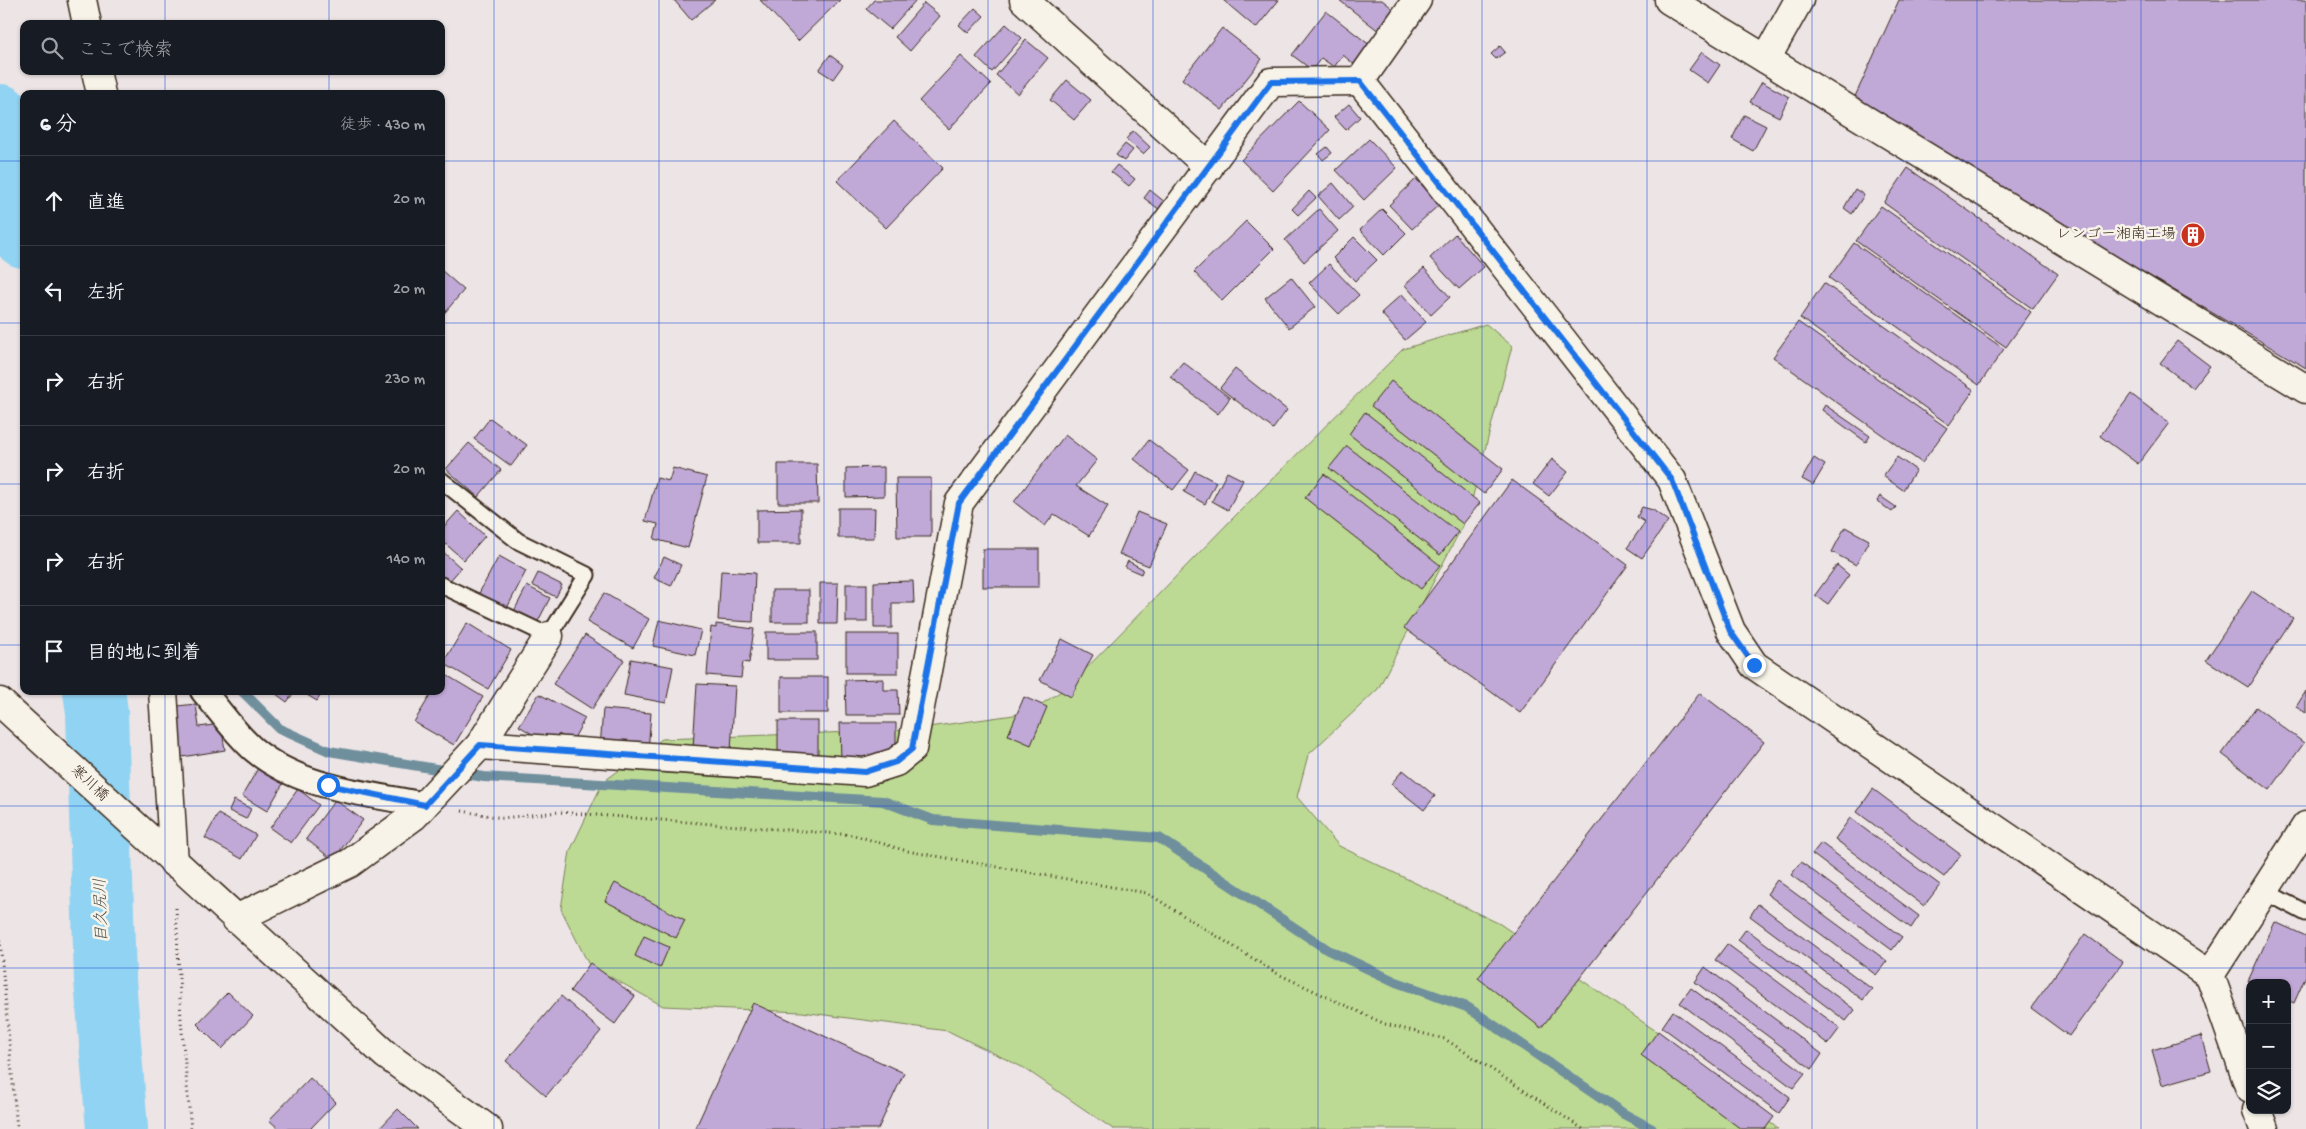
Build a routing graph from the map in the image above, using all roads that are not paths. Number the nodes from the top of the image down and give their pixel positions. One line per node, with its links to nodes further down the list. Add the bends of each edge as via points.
1 (82, 0): 6 (street)
2 (1024, 0): 11 (street)
3 (1418, 0): 9 (street)
4 (1669, 0): 7 (street)
5 (1799, 0): 7 (street)
6 (86, 20)
7 (1766, 59): 12 (street)
8 (97, 75): 10 (street)
9 (1360, 81): 11 (street, via 1271,82); 26 (street, via 1672,480 1730,631 1754,665)
10 (100, 90)
11 (1209, 167): 19 (street, via 959,503 912,749 896,762 865,772)
12 (2306, 389)
13 (445, 483): 15 (lane, via 518,541 587,574)
14 (445, 586): 15 (lane)
15 (549, 636): 19 (street)
16 (163, 695): 22 (street)
17 (206, 695): 20 (street, via 252,748 298,777)
18 (7, 709): 22 (street, 寒川橋)
19 (480, 745): 20 (street)
20 (425, 805): 25 (street, via 350,863)
21 (2306, 826): 23 (street)
22 (168, 858): 25 (street, 寒川橋)
23 (2264, 891): 24 (lane); 26 (street)
24 (2306, 914)
25 (236, 919): 29 (street, 寒川橋, via 386,1056)
26 (2210, 975): 27 (street)
27 (2246, 1078)
28 (2258, 1114): 30 (street)
29 (488, 1129)
30 (2264, 1129)

